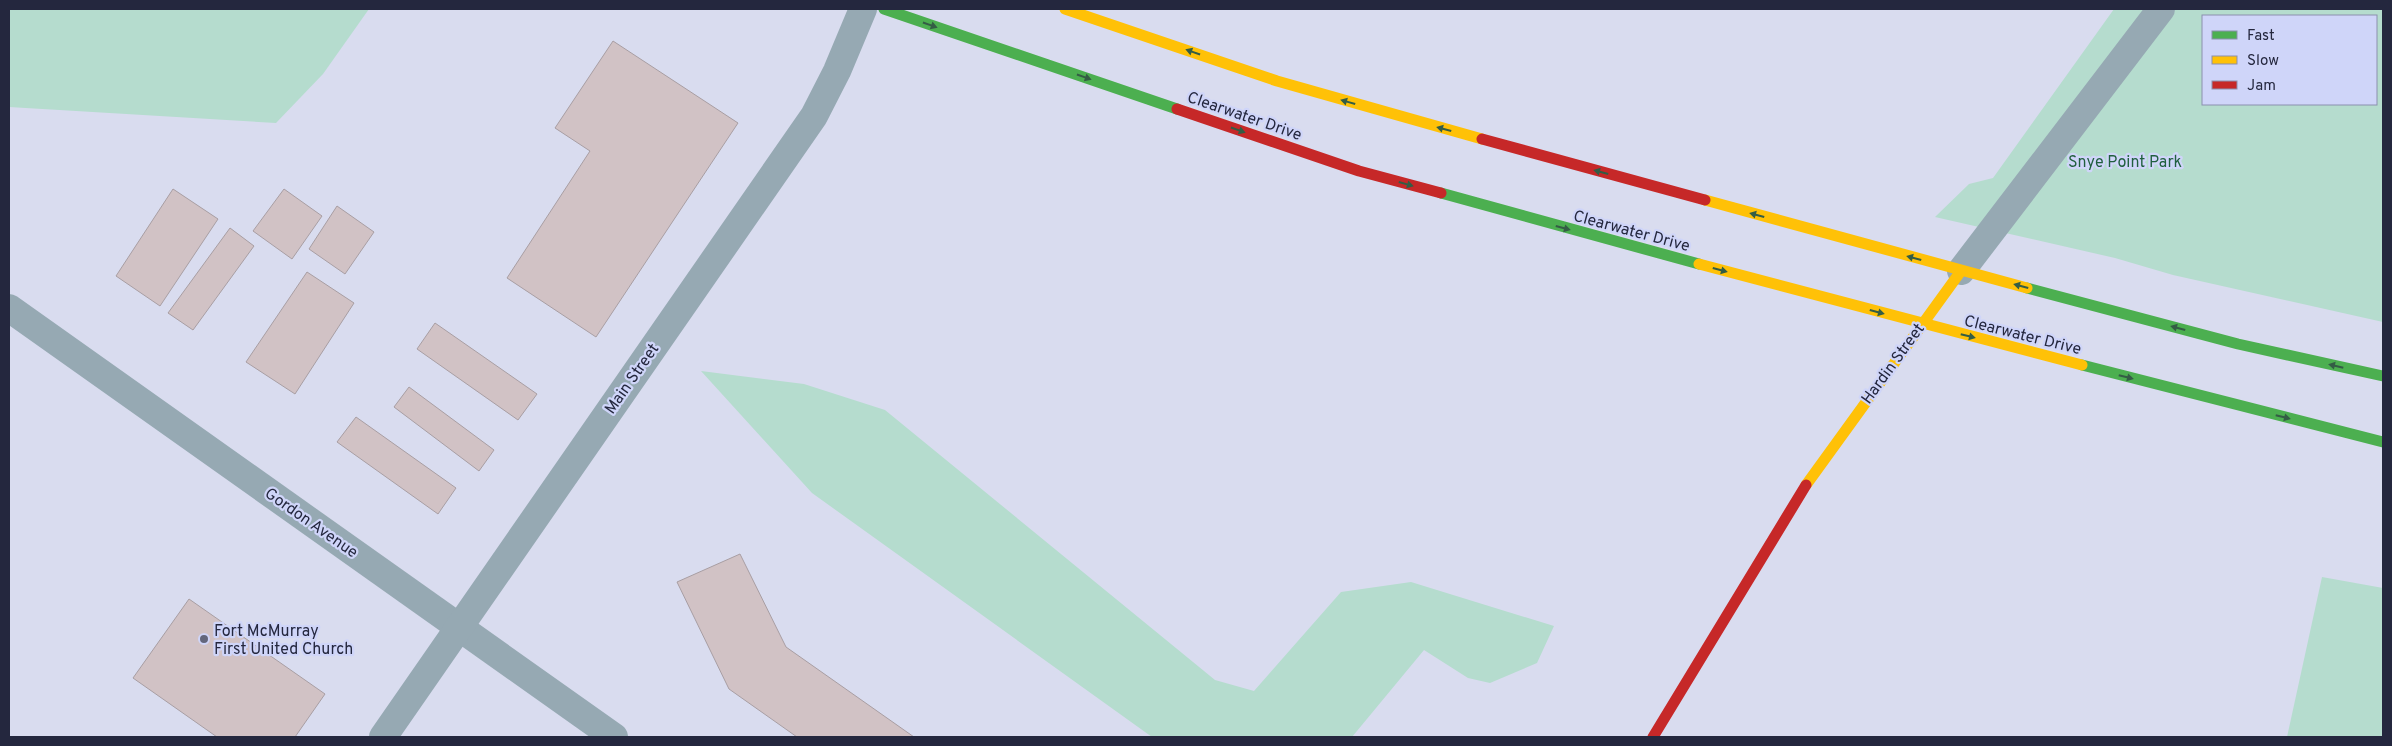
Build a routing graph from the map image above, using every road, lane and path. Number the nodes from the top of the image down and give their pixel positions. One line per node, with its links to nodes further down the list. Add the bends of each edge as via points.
1 (863, 9): 10 (street, Main Street, via 837,72 814,116)
2 (884, 9): 7 (main road, Clearwater Drive, one-way to 7, via 1360,171)
3 (1065, 9): 5 (main road, one-way to 3, via 1278,81)
4 (2160, 9): 5 (street, Hardin Street)
5 (1961, 271): 7 (main road, Hardin Street); 8 (main road, one-way to 5, via 2238,344)
6 (9, 308): 10 (street, Gordon Avenue)
7 (1921, 324): 9 (main road, Clearwater Drive, one-way to 9); 13 (main road, Hardin Street, via 1807,483)
8 (2383, 376)
9 (2383, 442)
10 (459, 626): 11 (street, Main Street); 12 (street, Gordon Avenue)
11 (383, 737)
12 (614, 737)
13 (1653, 737)

